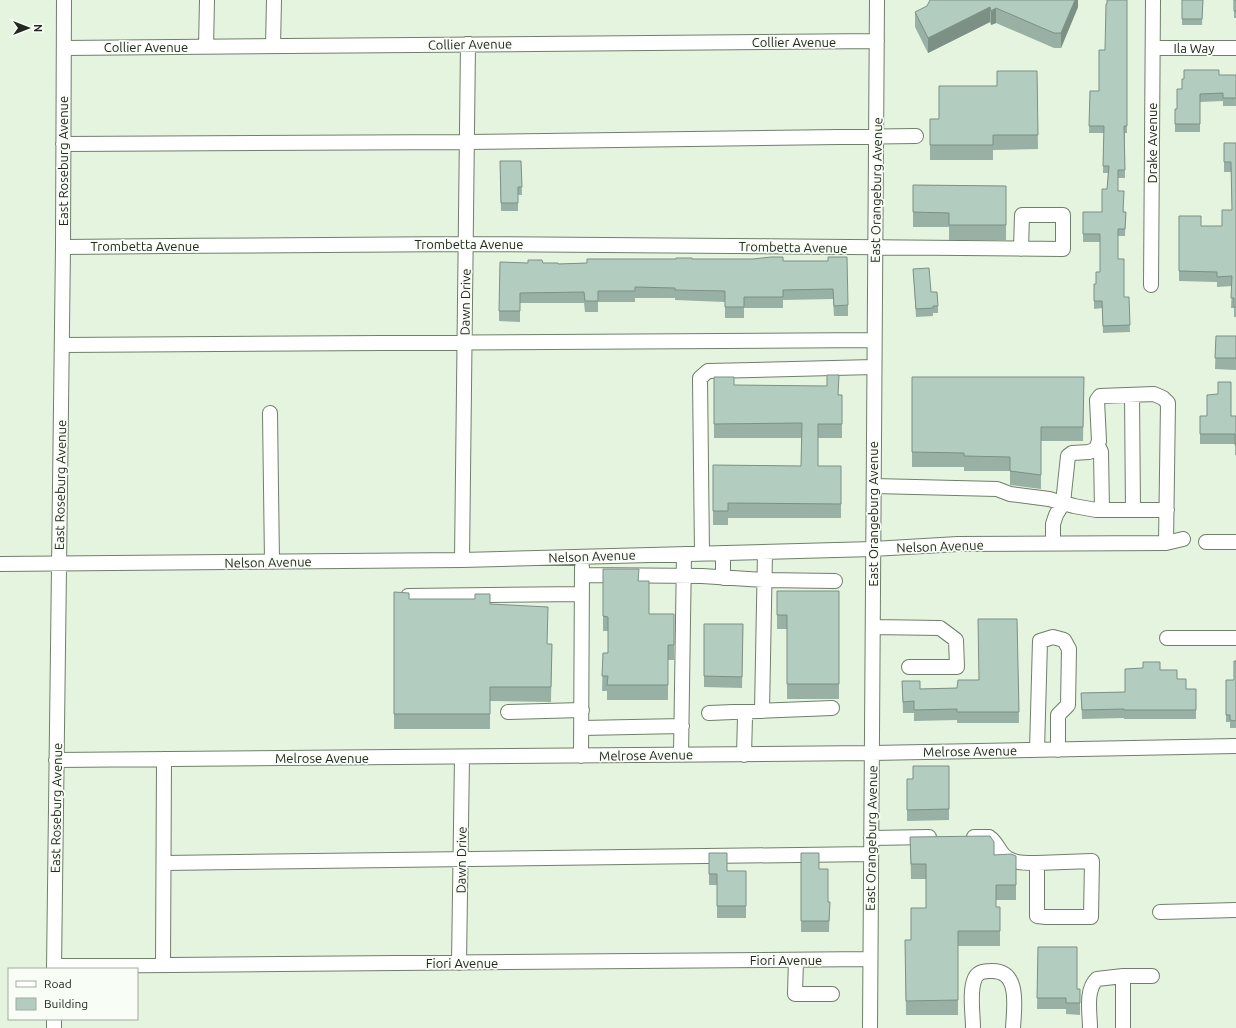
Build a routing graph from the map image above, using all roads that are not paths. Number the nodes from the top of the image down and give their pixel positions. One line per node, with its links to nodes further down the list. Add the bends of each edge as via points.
1 (64, 0): 10 (street, East Roseburg Avenue)
2 (207, 0): 9 (street)
3 (274, 0): 8 (street)
4 (877, 0): 6 (street, East Orangeburg Avenue)
5 (1153, 0): 11 (street, Drake Avenue)
6 (877, 41): 7 (street, Collier Avenue); 14 (street, East Orangeburg Avenue)
7 (468, 44): 8 (street, Collier Avenue); 15 (street, Dawn Drive)
8 (273, 46): 9 (street, Collier Avenue)
9 (206, 47): 10 (street, Collier Avenue)
10 (64, 48): 16 (street, East Roseburg Avenue)
11 (1153, 48): 12 (street, Ila Way); 21 (street, Drake Avenue)
12 (1236, 48)
13 (916, 136): 14 (street)
14 (876, 138): 15 (street); 19 (street, East Orangeburg Avenue)
15 (466, 142): 16 (street); 17 (street, Dawn Drive)
16 (63, 144): 18 (street, East Roseburg Avenue)
17 (465, 244): 18 (street, Trombetta Avenue); 19 (street, Trombetta Avenue); 23 (street, Dawn Drive)
18 (63, 247): 24 (street, East Roseburg Avenue)
19 (875, 248): 20 (street, Trombetta Avenue); 22 (street, East Orangeburg Avenue)
20 (1021, 249)
21 (1151, 285)
22 (874, 340): 23 (street); 25 (street, East Orangeburg Avenue)
23 (464, 342): 24 (street); 45 (street, Dawn Drive)
24 (62, 345): 48 (street, East Roseburg Avenue)
25 (874, 367): 29 (street, East Orangeburg Avenue); 41 (street, via 708,371 700,378)
26 (1132, 395): 28 (street, via 1100,396 1097,400); 32 (street); 33 (street, via 1154,394 1164,398 1168,403)
27 (270, 413): 46 (street)
28 (1098, 445): 30 (street, via 1096,449 1088,452 1072,453 1068,456); 31 (street, via 1101,452)
29 (874, 486): 30 (street, via 997,489 1010,494); 39 (street, East Orangeburg Avenue)
30 (1063, 503): 31 (street); 38 (street, via 1053,524)
31 (1102, 510): 32 (street)
32 (1133, 510): 33 (street)
33 (1167, 510): 37 (street)
34 (1183, 539): 37 (street, Nelson Avenue)
35 (1206, 542): 36 (street)
36 (1236, 542)
37 (1166, 543): 38 (street, Nelson Avenue)
38 (1053, 544): 39 (street, Nelson Avenue, via 958,544)
39 (873, 549): 40 (street, Nelson Avenue); 56 (street, East Orangeburg Avenue)
40 (765, 552): 42 (street, Nelson Avenue); 52 (street)
41 (702, 553): 42 (street, Nelson Avenue); 43 (street, Nelson Avenue)
42 (724, 553): 51 (street)
43 (684, 554): 44 (street, Nelson Avenue); 50 (street)
44 (582, 557): 45 (street, Nelson Avenue); 49 (street)
45 (462, 560): 46 (street, Nelson Avenue)
46 (272, 562): 48 (street, Nelson Avenue)
47 (0, 564): 48 (street, Nelson Avenue)
48 (59, 564): 79 (street, East Roseburg Avenue)
49 (582, 575): 50 (street); 54 (street)
50 (684, 576): 51 (street); 68 (street)
51 (723, 578): 52 (street)
52 (764, 580): 53 (street); 62 (street)
53 (835, 580)
54 (582, 594): 55 (street); 61 (street)
55 (408, 596)
56 (873, 627): 59 (street, via 940,628 956,640 957,667); 73 (street, East Orangeburg Avenue)
57 (1167, 638): 58 (street)
58 (1236, 638)
59 (909, 667)
60 (832, 708): 62 (street)
61 (582, 710): 63 (street); 69 (street)
62 (762, 711): 64 (street)
63 (508, 712)
64 (747, 712): 65 (street); 75 (street)
65 (709, 713)
66 (1058, 715): 67 (street); 67 (street, via 1068,705 1069,649 1064,640 1053,637 1040,641); 72 (street)
67 (1038, 716): 71 (street)
68 (682, 726): 69 (street); 74 (street)
69 (582, 728): 76 (street)
70 (1236, 746): 72 (street, Melrose Avenue)
71 (1037, 750): 72 (street, Melrose Avenue); 73 (street, Melrose Avenue)
72 (1058, 750)
73 (872, 753): 75 (street, Melrose Avenue); 82 (street, East Orangeburg Avenue)
74 (681, 755): 75 (street, Melrose Avenue); 76 (street, Melrose Avenue)
75 (744, 755)
76 (582, 756): 77 (street, Melrose Avenue)
77 (462, 757): 78 (street, Melrose Avenue); 84 (street, Dawn Drive)
78 (164, 759): 79 (street, Melrose Avenue); 85 (street)
79 (56, 760): 93 (street, East Roseburg Avenue)
80 (942, 837): 82 (street)
81 (958, 837): 86 (street, via 989,837 995,841 1007,859)
82 (871, 838): 83 (street, East Orangeburg Avenue)
83 (871, 854): 84 (street); 90 (street, East Orangeburg Avenue)
84 (461, 858): 85 (street); 91 (street, Dawn Drive)
85 (164, 863): 92 (street)
86 (1037, 863): 86 (street, via 1037,916 1091,917 1092,861)
87 (1236, 910): 88 (street)
88 (1160, 912)
89 (796, 960): 90 (street, Fiori Avenue); 91 (street, Fiori Avenue); 96 (street, via 795,994)
90 (870, 960): 97 (street, East Orangeburg Avenue)
91 (460, 963): 92 (street, Fiori Avenue)
92 (164, 965): 93 (street, Fiori Avenue)
93 (54, 968)
94 (1123, 976): 95 (street); 100 (street, via 1097,979 1092,983 1089,996); 101 (street)
95 (1152, 976)
96 (832, 994)
97 (870, 1028)
98 (973, 1028): 99 (street, via 972,987 975,979 983,971 995,971 1004,973 1013,987)
99 (1014, 1028)
100 (1090, 1028)
101 (1123, 1028)

